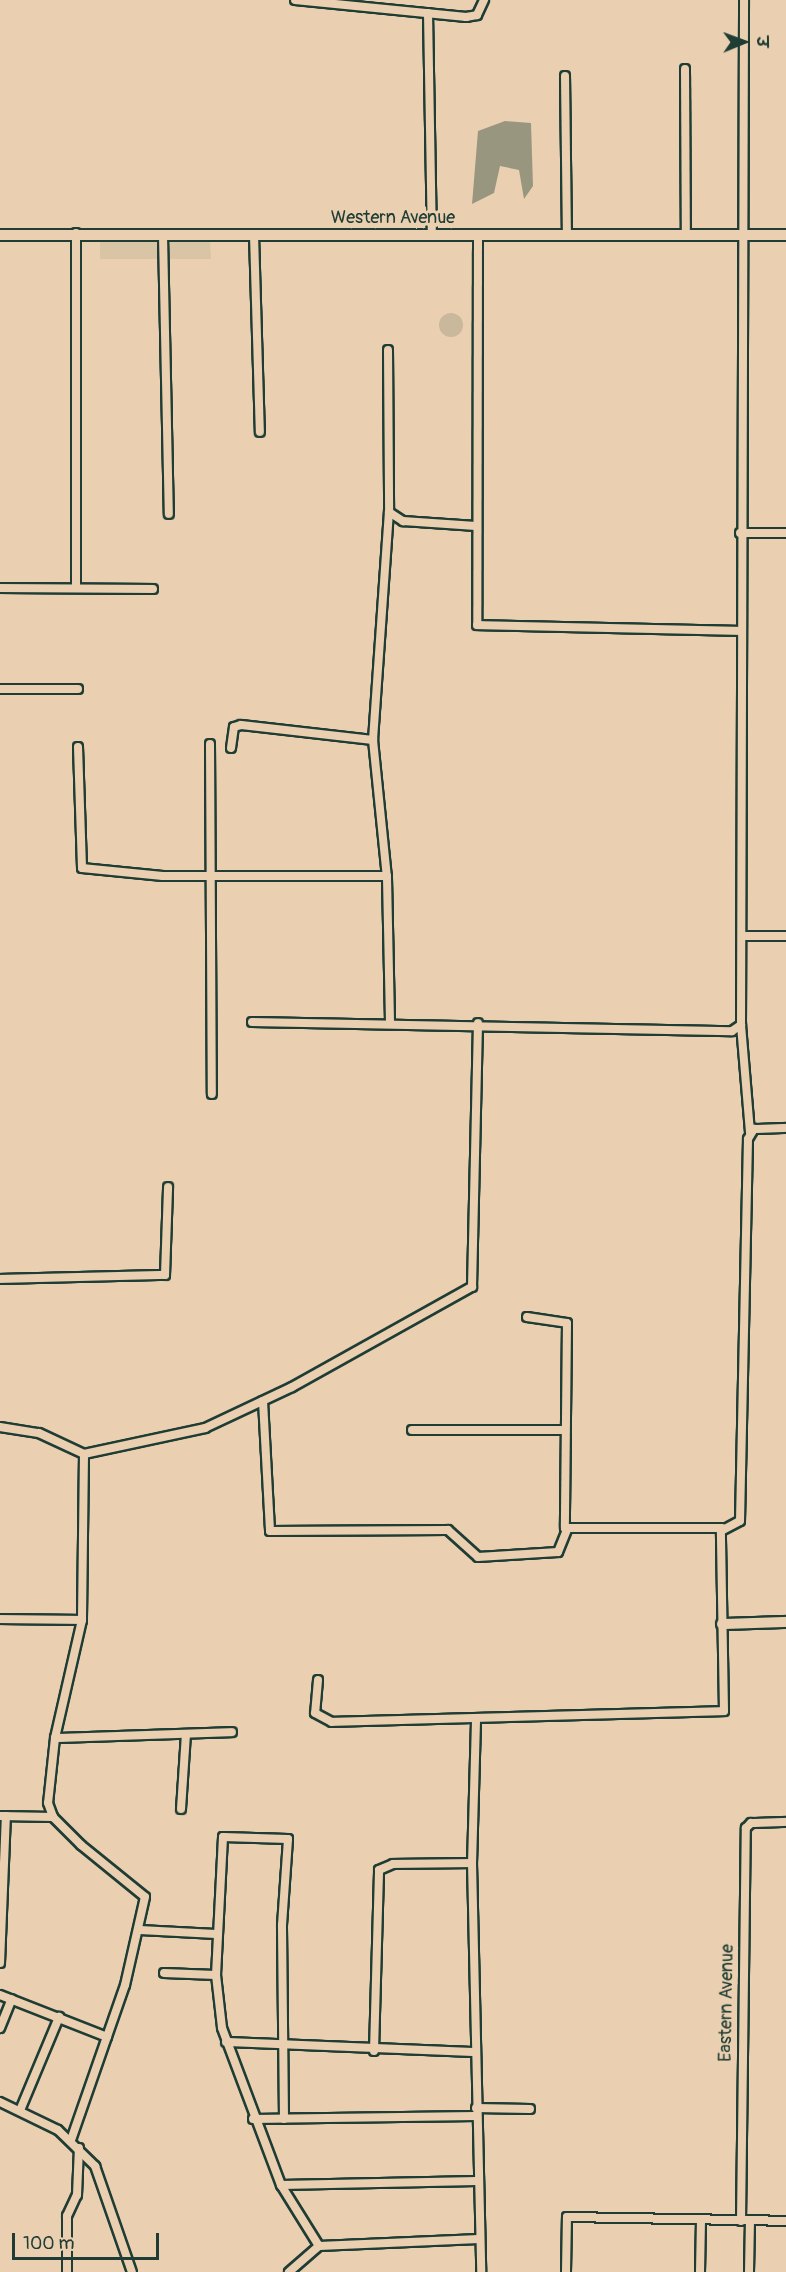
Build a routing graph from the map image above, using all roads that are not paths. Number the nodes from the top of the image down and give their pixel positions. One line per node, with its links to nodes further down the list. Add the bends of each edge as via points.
1 (295, 0): 4 (street)
2 (484, 0): 4 (street, via 472,16)
3 (744, 0): 11 (street)
4 (429, 13): 8 (street)
5 (685, 69): 14 (street)
6 (565, 76): 10 (street)
7 (76, 233): 12 (street, Western Avenue); 16 (street, Western Avenue); 25 (street)
8 (432, 234): 9 (street, Western Avenue); 13 (street, Western Avenue)
9 (478, 234): 10 (street, Western Avenue); 21 (street)
10 (567, 234): 14 (street, Western Avenue)
11 (740, 234): 14 (street, Western Avenue); 15 (street, Western Avenue); 22 (street)
12 (0, 235)
13 (254, 235): 16 (street, Western Avenue); 18 (street)
14 (686, 235)
15 (786, 235)
16 (163, 236): 20 (street)
17 (388, 350): 19 (street)
18 (260, 432)
19 (389, 512): 21 (street, via 403,520); 30 (street)
20 (169, 514)
21 (476, 526): 27 (street, via 479,626)
22 (740, 533): 23 (street); 27 (street)
23 (786, 533)
24 (0, 588): 25 (street)
25 (76, 588): 26 (street)
26 (153, 589)
27 (740, 631): 36 (street)
28 (0, 689): 29 (street)
29 (78, 689)
30 (373, 740): 33 (street, via 241,725 234,727); 34 (street)
31 (210, 744): 35 (street)
32 (78, 747): 35 (street, via 82,868)
33 (231, 748)
34 (387, 876): 35 (street); 38 (street)
35 (210, 877): 42 (street)
36 (743, 936): 37 (street); 41 (street)
37 (786, 936)
38 (390, 1021): 39 (street); 40 (street)
39 (252, 1022)
40 (478, 1023): 41 (street, via 732,1031); 48 (street, via 472,1287)
41 (741, 1025): 44 (street)
42 (212, 1094)
43 (786, 1128): 44 (street)
44 (750, 1133): 53 (street, via 740,1521)
45 (168, 1186): 46 (street, via 165,1275)
46 (0, 1279)
47 (526, 1317): 51 (street, via 567,1322)
48 (263, 1401): 52 (street, via 184,1435); 54 (street, via 270,1531 448,1530 478,1557 558,1552)
49 (0, 1427): 52 (street, via 31,1431)
50 (412, 1430): 51 (street)
51 (565, 1430): 54 (street)
52 (84, 1454): 56 (street)
53 (722, 1528): 54 (street); 58 (street)
54 (567, 1530)
55 (0, 1618): 56 (street)
56 (82, 1620): 63 (street)
57 (786, 1622): 58 (street)
58 (722, 1624): 60 (street, via 721,1713)
59 (318, 1680): 60 (street, via 314,1706 324,1721)
60 (476, 1721): 68 (street)
61 (232, 1732): 62 (street)
62 (186, 1734): 63 (street); 64 (street)
63 (55, 1738): 66 (street, via 48,1790)
64 (181, 1809)
65 (3, 1816): 66 (street); 71 (street)
66 (52, 1817): 69 (street, via 144,1894)
67 (786, 1822): 94 (street, Eastern Avenue, via 751,1823 746,1828)
68 (471, 1863): 81 (street, via 393,1864 379,1870); 82 (street)
69 (140, 1930): 70 (street); 78 (street)
70 (216, 1934): 73 (street); 80 (street, via 220,1839 287,1838)
71 (0, 1963)
72 (164, 1973): 73 (street)
73 (216, 1975): 79 (street)
74 (0, 1995): 75 (street)
75 (12, 1999): 76 (street); 77 (street)
76 (59, 2017): 78 (street); 84 (street)
77 (0, 2028)
78 (107, 2037): 89 (street)
79 (226, 2042): 80 (street); 87 (street)
80 (281, 2046): 81 (street); 88 (street)
81 (374, 2051): 82 (street)
82 (475, 2052): 86 (street)
83 (0, 2102): 84 (street)
84 (21, 2108): 89 (street)
85 (530, 2109): 86 (street)
86 (476, 2112): 88 (street); 91 (street)
87 (253, 2119): 88 (street); 92 (street)
88 (284, 2119)
89 (71, 2139): 90 (street)
90 (79, 2148): 98 (street, via 77,2195 67,2216); 99 (street, via 102,2176)
91 (477, 2181): 92 (street); 96 (street)
92 (281, 2185): 97 (street)
93 (701, 2220): 94 (street); 102 (street, via 566,2218); 103 (street)
94 (746, 2221): 95 (street); 104 (street)
95 (786, 2221)
96 (479, 2239): 97 (street); 101 (street)
97 (319, 2246): 100 (street)
98 (67, 2272)
99 (132, 2272)
100 (289, 2272)
101 (481, 2272)
102 (566, 2272)
103 (700, 2272)
104 (749, 2272)

